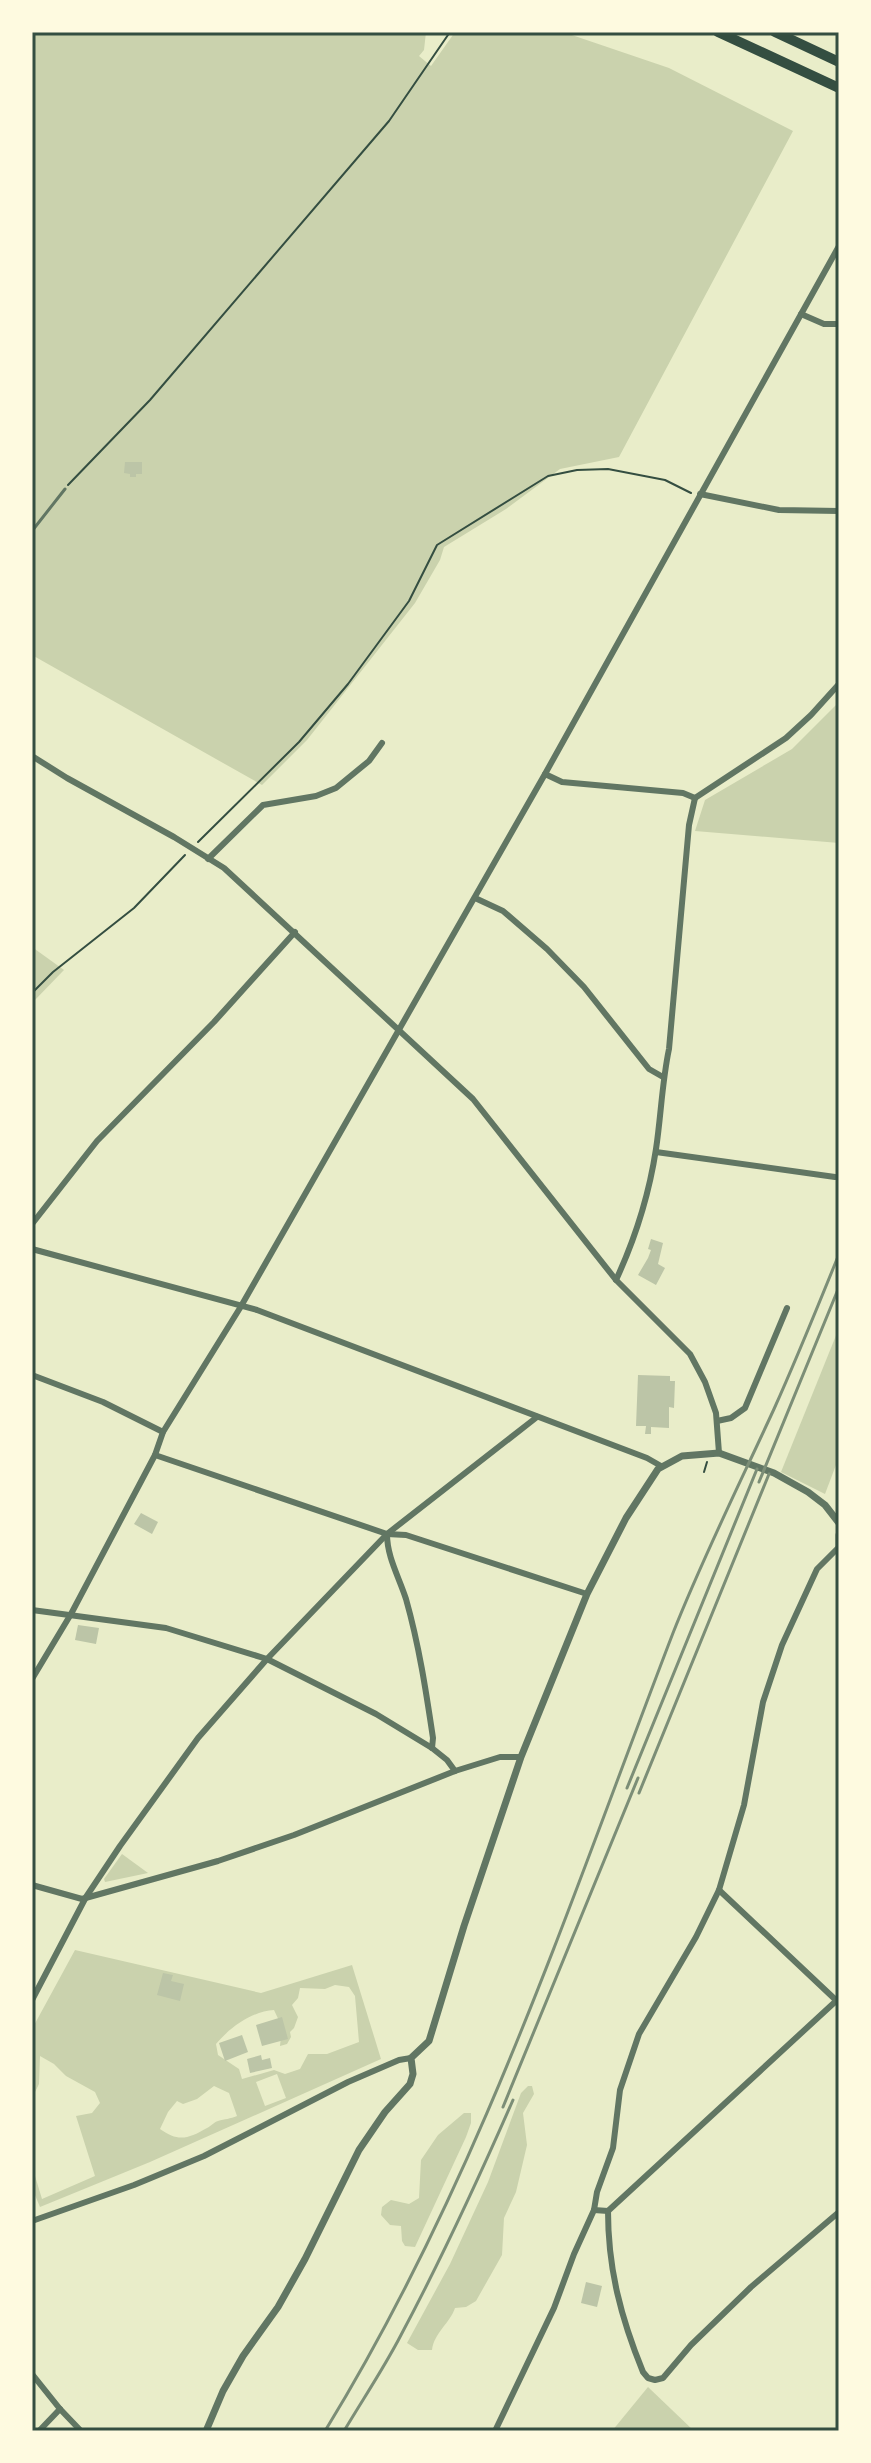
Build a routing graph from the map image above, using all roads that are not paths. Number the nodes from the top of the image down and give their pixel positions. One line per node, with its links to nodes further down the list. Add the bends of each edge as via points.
1 (718, 32): 4 (highway)
2 (775, 32): 3 (highway)
3 (839, 62)
4 (839, 88)
5 (839, 246): 6 (street)
6 (801, 314): 7 (street); 9 (street)
7 (839, 324)
8 (65, 489): 11 (lane)
9 (700, 494): 10 (street, via 779,510); 15 (street)
10 (839, 511)
11 (32, 531)
12 (839, 684): 16 (street, via 786,738)
13 (382, 743): 17 (street, via 336,788 263,805)
14 (32, 756): 17 (street)
15 (545, 774): 16 (street, via 562,782); 18 (street)
16 (695, 798): 21 (street)
17 (208, 859): 19 (street)
18 (475, 898): 20 (street); 21 (street, via 503,911 547,949 649,1069)
19 (295, 932): 20 (street); 24 (street, via 97,1141)
20 (399, 1030): 26 (street, via 473,1099); 27 (street)
21 (663, 1077): 22 (street)
22 (656, 1152): 23 (street); 26 (street, via 635,1237)
23 (835, 1177)
24 (32, 1224)
25 (32, 1249): 27 (street)
26 (616, 1280): 31 (street, via 690,1354)
27 (240, 1308): 30 (street); 32 (street)
28 (787, 1308): 31 (street, via 745,1408)
29 (32, 1375): 32 (street)
30 (537, 1417): 35 (street); 37 (street)
31 (717, 1421): 33 (street)
32 (163, 1432): 34 (street)
33 (719, 1453): 35 (street, via 682,1456); 36 (street, via 808,1492)
34 (155, 1455): 37 (street); 42 (street)
35 (661, 1466): 40 (street, via 626,1518)
36 (839, 1523)
37 (387, 1534): 40 (street, via 406,1535); 43 (street); 45 (street, via 423,1668)
38 (839, 1535): 39 (street)
39 (839, 1546): 49 (street, via 817,1569 782,1645 763,1702 744,1805)
40 (587, 1594): 46 (street)
41 (32, 1610): 42 (street)
42 (71, 1614): 43 (street, via 166,1628); 44 (street)
43 (267, 1659): 45 (street); 50 (street, via 198,1738)
44 (32, 1679)
45 (432, 1748): 47 (street)
46 (521, 1757): 47 (street, via 500,1757); 53 (street, via 429,2041)
47 (455, 1771): 50 (street, via 281,1840)
48 (32, 1885): 50 (street)
49 (719, 1890): 52 (street); 54 (street, via 639,2034 620,2090 613,2148)
50 (86, 1897): 51 (street)
51 (32, 2000)
52 (838, 2002): 55 (street)
53 (411, 2058): 57 (street, via 348,2082 204,2156); 62 (street, via 410,2084 359,2150 306,2257 243,2356)
54 (594, 2210): 55 (street); 63 (street)
55 (608, 2211): 56 (street, via 623,2320 643,2372 655,2380)
56 (839, 2212)
57 (32, 2221)
58 (32, 2374): 59 (street)
59 (60, 2409): 60 (street); 61 (street)
60 (39, 2431)
61 (81, 2431)
62 (206, 2431)
63 (495, 2431)

